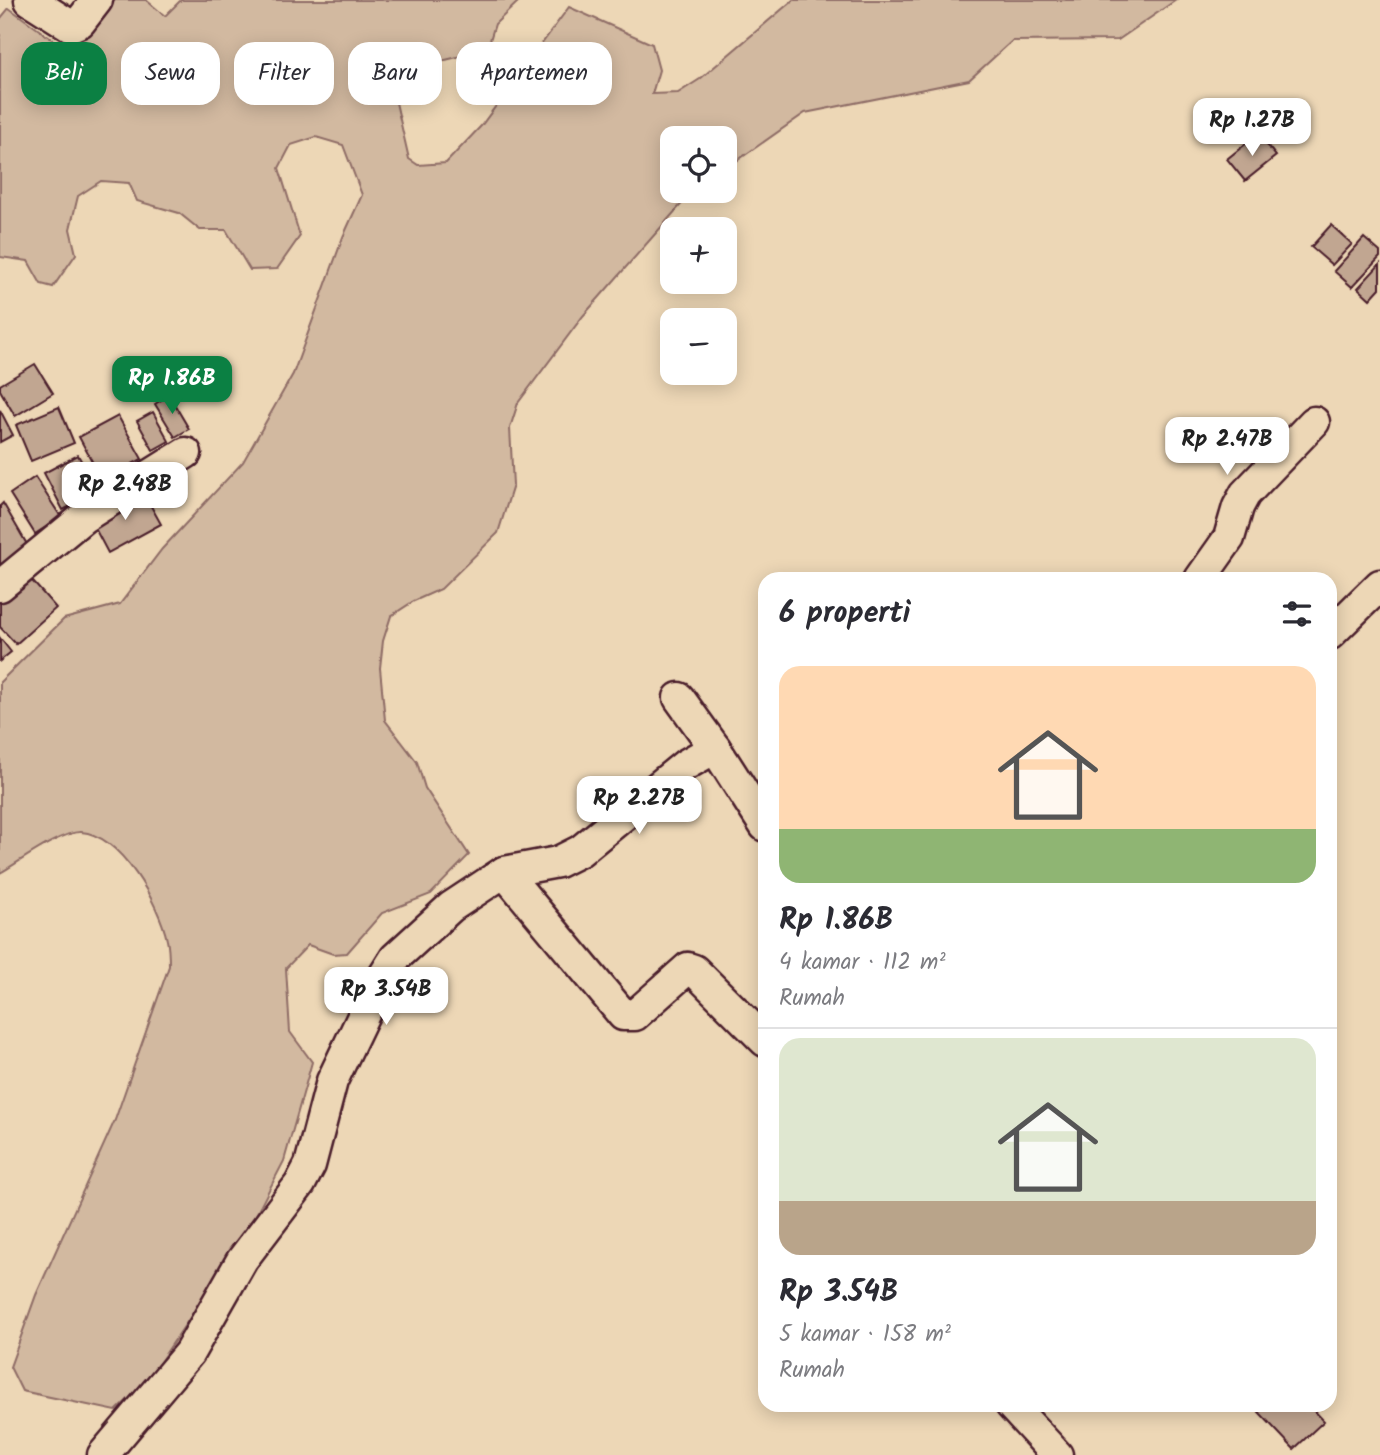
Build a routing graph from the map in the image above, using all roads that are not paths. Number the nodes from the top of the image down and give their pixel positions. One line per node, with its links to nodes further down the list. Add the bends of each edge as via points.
1 (30, 0): 2 (street, via 71,26 80,22)
2 (97, 0)
3 (1314, 422): 5 (street, via 1245,494 1229,538)
4 (186, 453): 7 (street, via 84,517)
5 (1204, 572)
6 (1380, 584): 8 (street)
7 (0, 586)
8 (1337, 628)
9 (679, 698): 10 (street)
10 (715, 748): 11 (street); 12 (street, via 685,765 580,851 558,862)
11 (758, 816)
12 (504, 872): 13 (street, via 622,1015 635,1015 688,968); 15 (street, via 451,907 395,958 332,1081 310,1165 300,1184 242,1260 189,1353)
13 (758, 1034)
14 (1017, 1412): 16 (street)
15 (103, 1455)
16 (1057, 1455)

